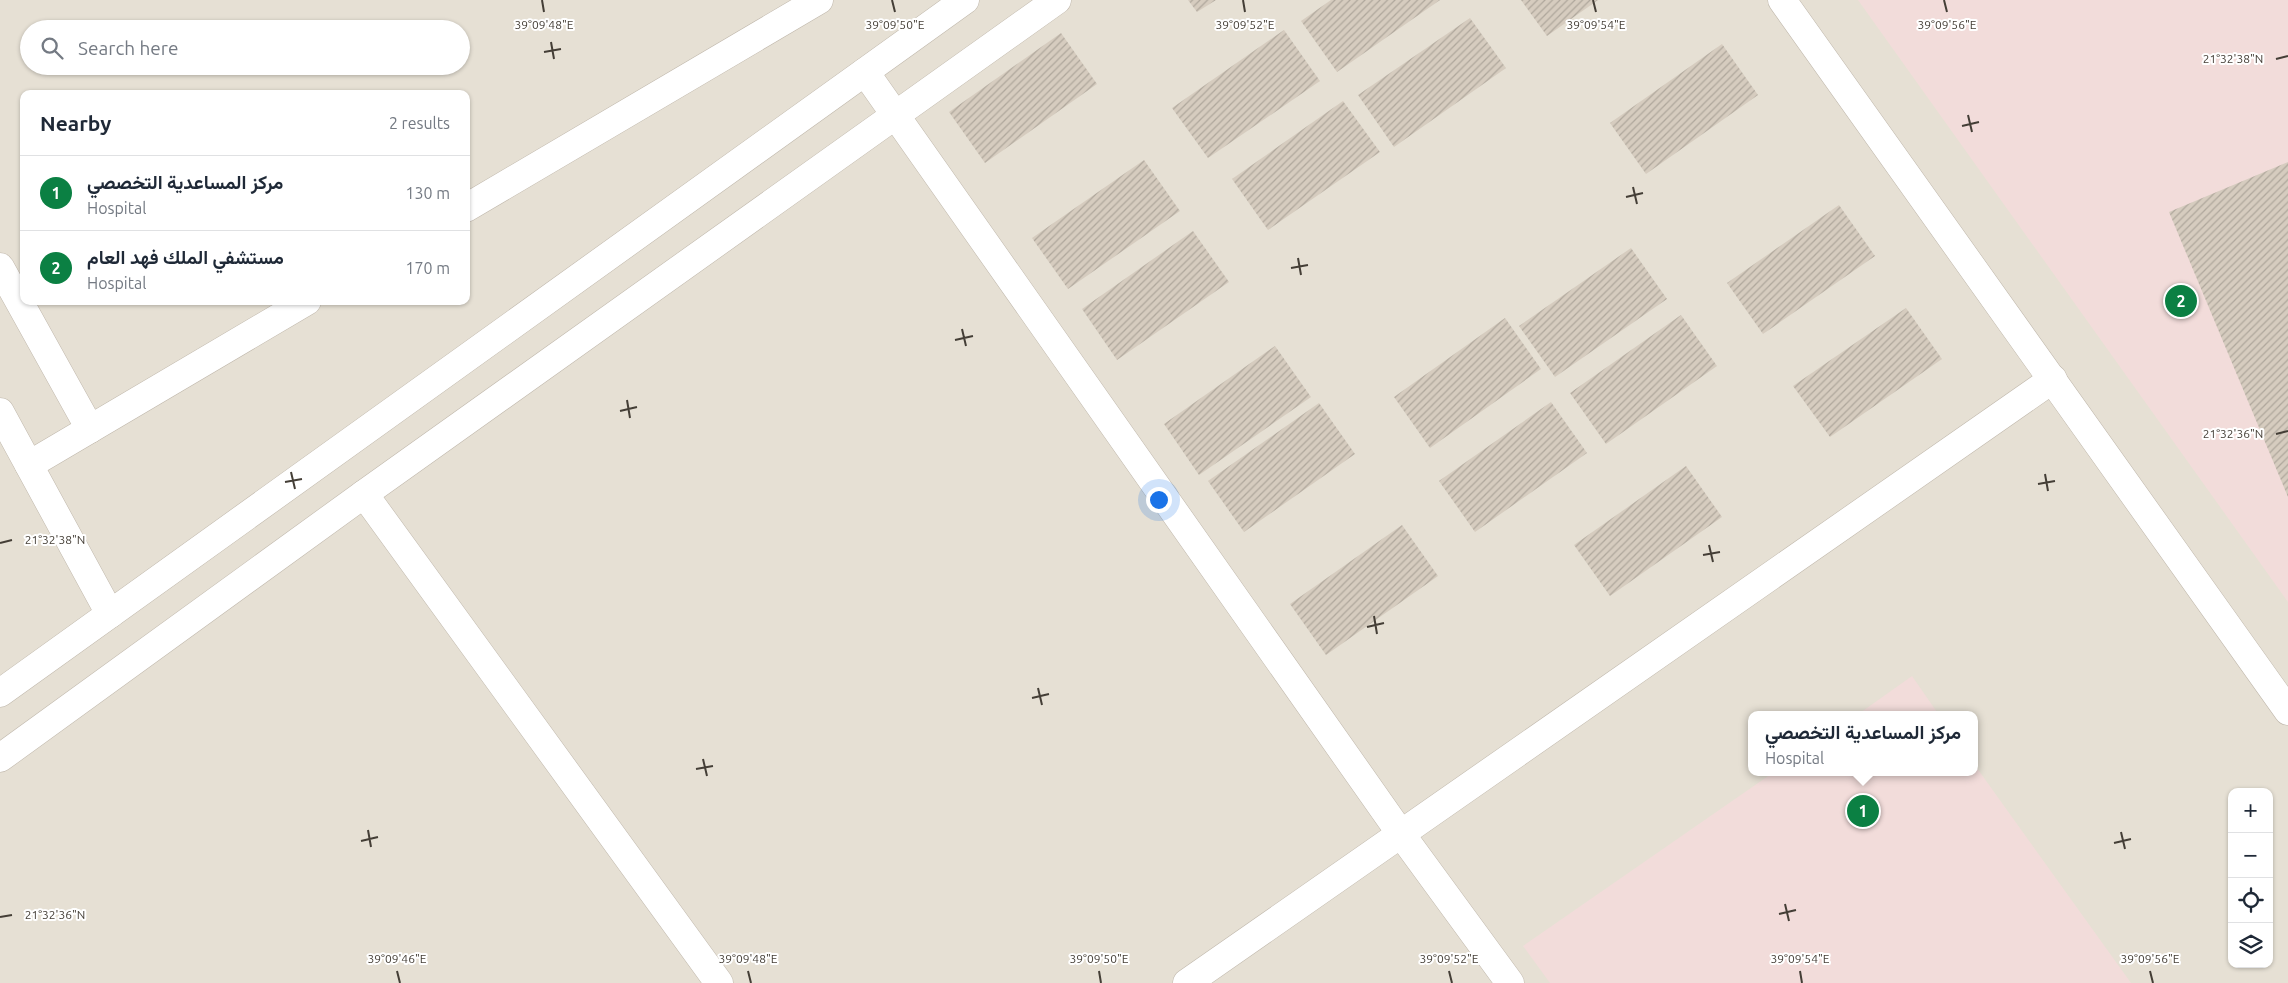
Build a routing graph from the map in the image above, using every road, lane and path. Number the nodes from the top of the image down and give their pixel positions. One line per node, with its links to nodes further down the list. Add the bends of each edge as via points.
1 (819, 0): 7 (street)
2 (965, 0): 5 (street)
3 (1057, 0): 6 (street)
4 (1782, 0): 12 (street)
5 (865, 72): 6 (street); 17 (street)
6 (895, 115): 16 (street); 21 (street)
7 (470, 206)
8 (0, 268): 9 (street)
9 (20, 304)
10 (21, 305): 14 (street)
11 (300, 305): 14 (street)
12 (2053, 379): 19 (street); 21 (street)
13 (0, 412): 15 (street)
14 (90, 429): 15 (street)
15 (29, 465): 17 (street)
16 (364, 494): 20 (street); 22 (street)
17 (110, 614): 18 (street)
18 (0, 693)
19 (2288, 711)
20 (0, 758)
21 (1401, 834): 23 (street); 24 (street)
22 (719, 983)
23 (1187, 983)
24 (1510, 983)

